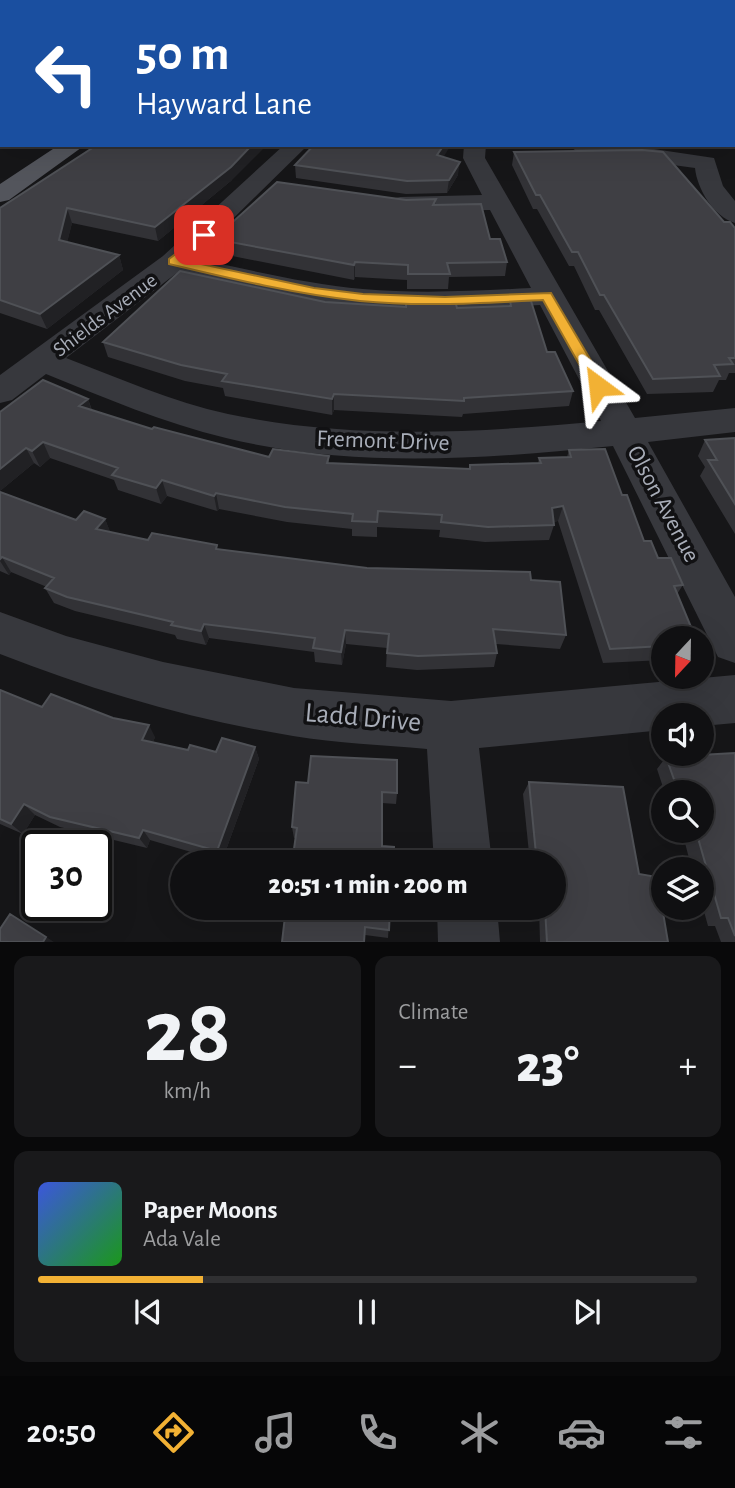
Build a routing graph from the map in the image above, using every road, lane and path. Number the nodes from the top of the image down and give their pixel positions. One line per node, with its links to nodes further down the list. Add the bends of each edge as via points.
1 (40, 147): 8 (main road)
2 (71, 147): 9 (main road)
3 (296, 147): 13 (street, Shields Avenue, via 273,185)
4 (475, 147): 11 (street, Olson Avenue, via 474,158)
5 (592, 147): 7 (street)
6 (723, 147): 7 (street)
7 (706, 163): 12 (street, via 706,177 715,194)
8 (0, 172)
9 (0, 195)
10 (376, 201): 11 (street, via 435,205)
11 (497, 202): 14 (street, Olson Avenue)
12 (735, 215)
13 (173, 262): 14 (street, via 363,298 445,301); 15 (street, Shields Avenue)
14 (547, 296): 18 (street, Olson Avenue)
15 (43, 362): 16 (street, Shields Avenue); 18 (street, Fremont Drive, via 164,408 293,438 428,445)
16 (0, 392)
17 (735, 420): 18 (street, Fremont Drive)
18 (624, 431): 20 (street, Olson Avenue)
19 (0, 633): 22 (street, Ladd Drive, via 66,658 176,688 294,712)
20 (735, 642)
21 (735, 699): 22 (street, Ladd Drive)
22 (451, 726): 23 (street)
23 (462, 850)
24 (468, 920): 25 (street)
25 (470, 942)

